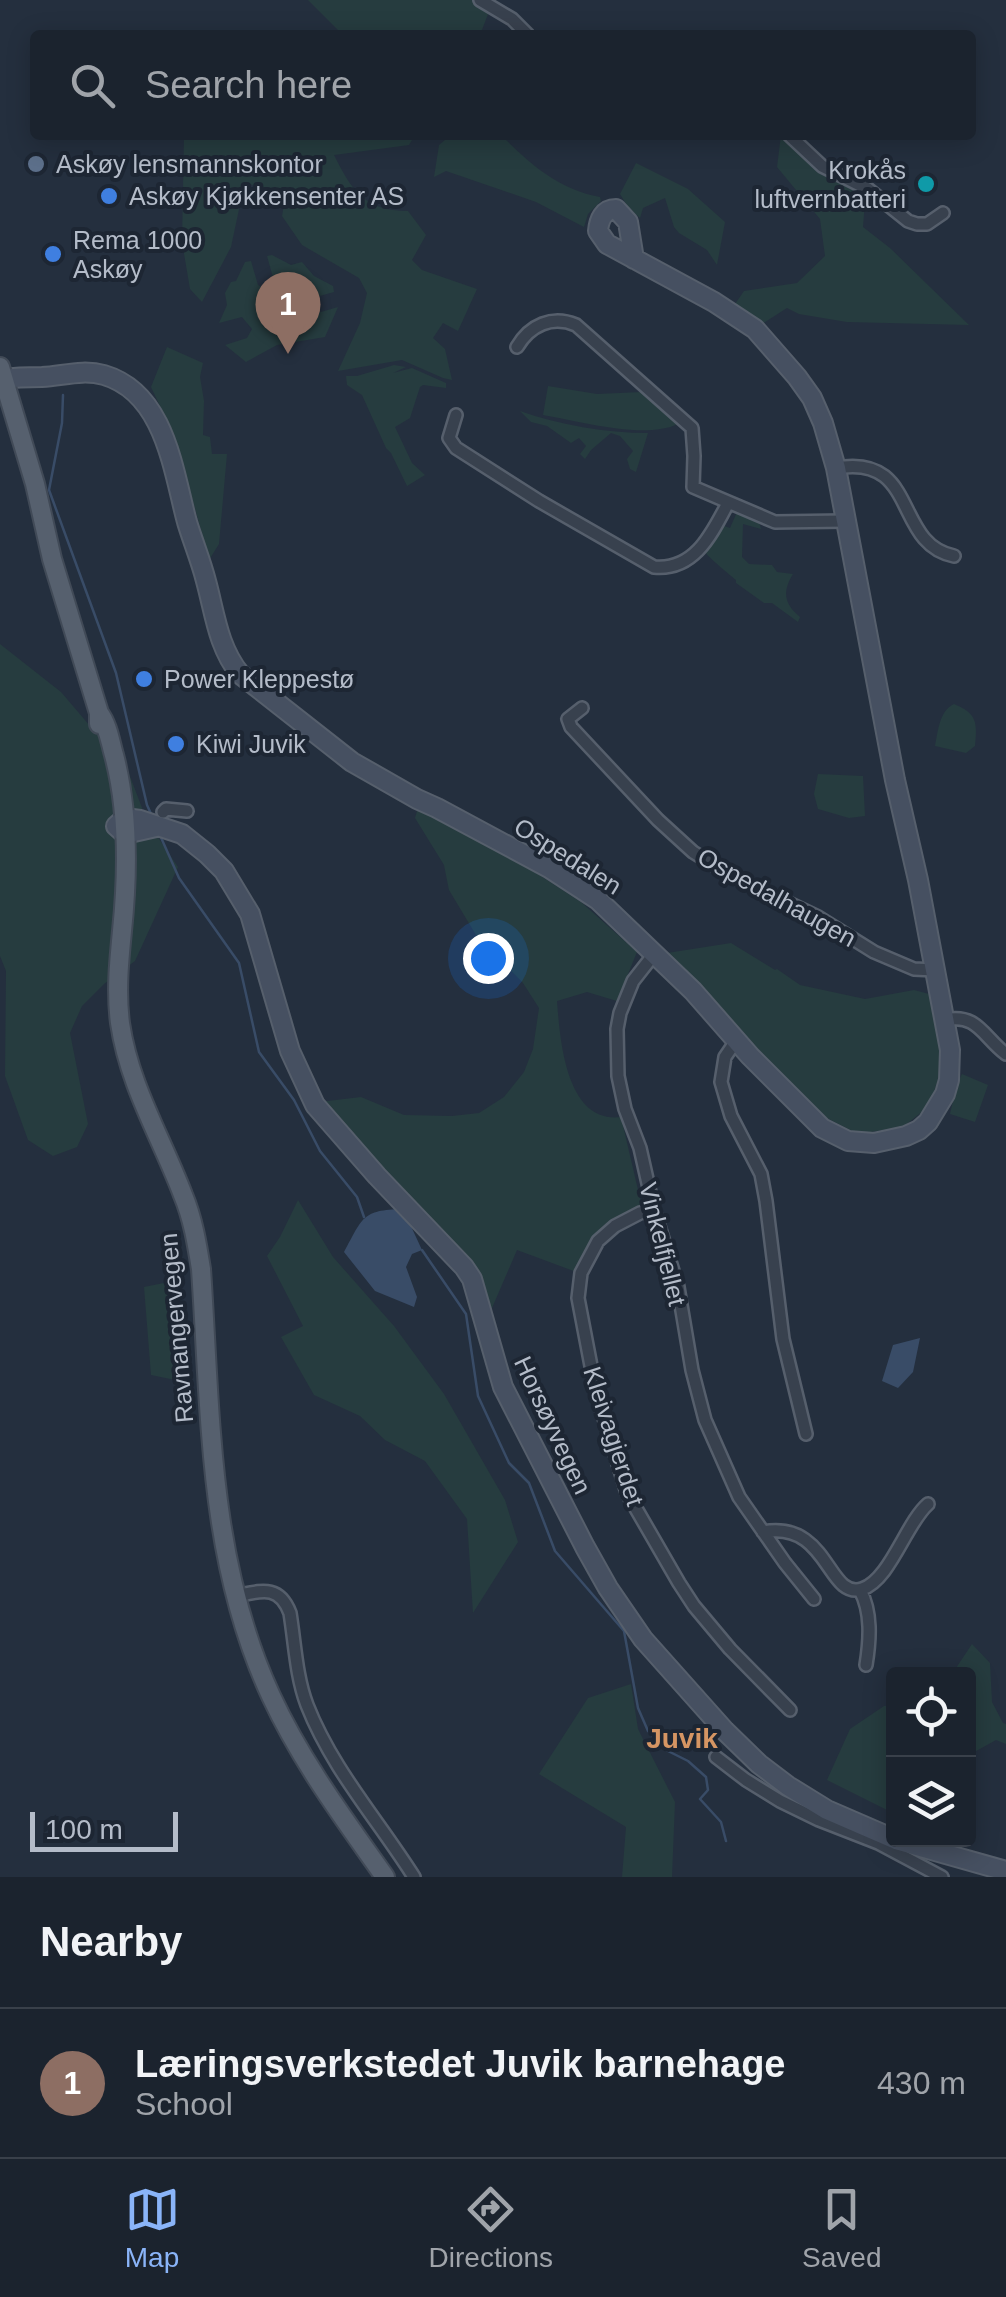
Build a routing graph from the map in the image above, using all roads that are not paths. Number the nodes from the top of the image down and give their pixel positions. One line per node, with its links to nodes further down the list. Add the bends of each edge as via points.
1 (480, 0): 2 (street)
2 (522, 30)
3 (794, 140): 4 (street, via 822,166 868,189 908,221 927,224)
4 (944, 213)
5 (634, 259): 9 (street, Ospedalen, via 727,309 765,338 812,398)
6 (517, 347): 10 (street, via 538,325 563,320 581,328 692,428 693,486)
7 (2, 386): 16 (main road, Ravnangervegen, via 99,712); 17 (street, Ospedalen, via 28,376 79,372 129,388 163,433 219,636 240,674 352,762 578,886)
8 (456, 415): 10 (street, via 449,438 456,448 654,567 693,557)
9 (836, 468): 11 (street, Ospedalen); 12 (street, via 880,472 931,546)
10 (728, 504): 11 (street, via 775,522)
11 (845, 521): 18 (street, Ospedalen)
12 (954, 556)
13 (582, 708): 18 (street, Ospedalhaugen, via 568,719 571,727 694,852 874,952)
14 (187, 811): 15 (street, via 166,809)
15 (160, 820): 16 (street, via 141,832); 32 (street, Horsøyvegen, via 224,870 250,914 290,1051 315,1105 472,1279 503,1387 585,1547 643,1639 759,1764 828,1810)
16 (122, 826): 27 (main road, Ravnangervegen, via 118,1003 126,1057 196,1239 214,1488)
17 (655, 954): 20 (street, Ospedalen); 22 (street, Vinkelfjellet, via 633,982 616,1038 625,1110)
18 (935, 970): 19 (street, Ospedalen)
19 (945, 1020): 20 (street, Ospedalen, via 951,1064 942,1102 918,1130 874,1143 848,1141 822,1128); 21 (street, via 970,1021)
20 (736, 1041): 23 (street, via 724,1057 721,1082 760,1174 783,1339)
21 (1006, 1054)
22 (654, 1210): 25 (street, Vinkelfjellet, via 678,1287 705,1420 730,1480); 30 (street, Kleivagjerdet, via 598,1241 581,1274 579,1310 596,1392 628,1493 663,1556 694,1606)
23 (806, 1434)
24 (928, 1504): 26 (street, via 884,1569)
25 (763, 1532): 26 (street, via 807,1540 837,1580); 28 (street, Vinkelfjellet)
26 (860, 1590): 29 (street, via 869,1626)
27 (236, 1596): 35 (main road, Ravnangervegen, via 278,1712); 36 (street, via 266,1592 286,1602 303,1692 324,1744)
28 (814, 1598)
29 (866, 1664)
30 (790, 1710)
31 (716, 1757): 37 (street, via 791,1807)
32 (886, 1835)
33 (918, 1847): 34 (street, Horsøyvegen)
34 (1006, 1871)
35 (386, 1877)
36 (414, 1877)
37 (942, 1877)

